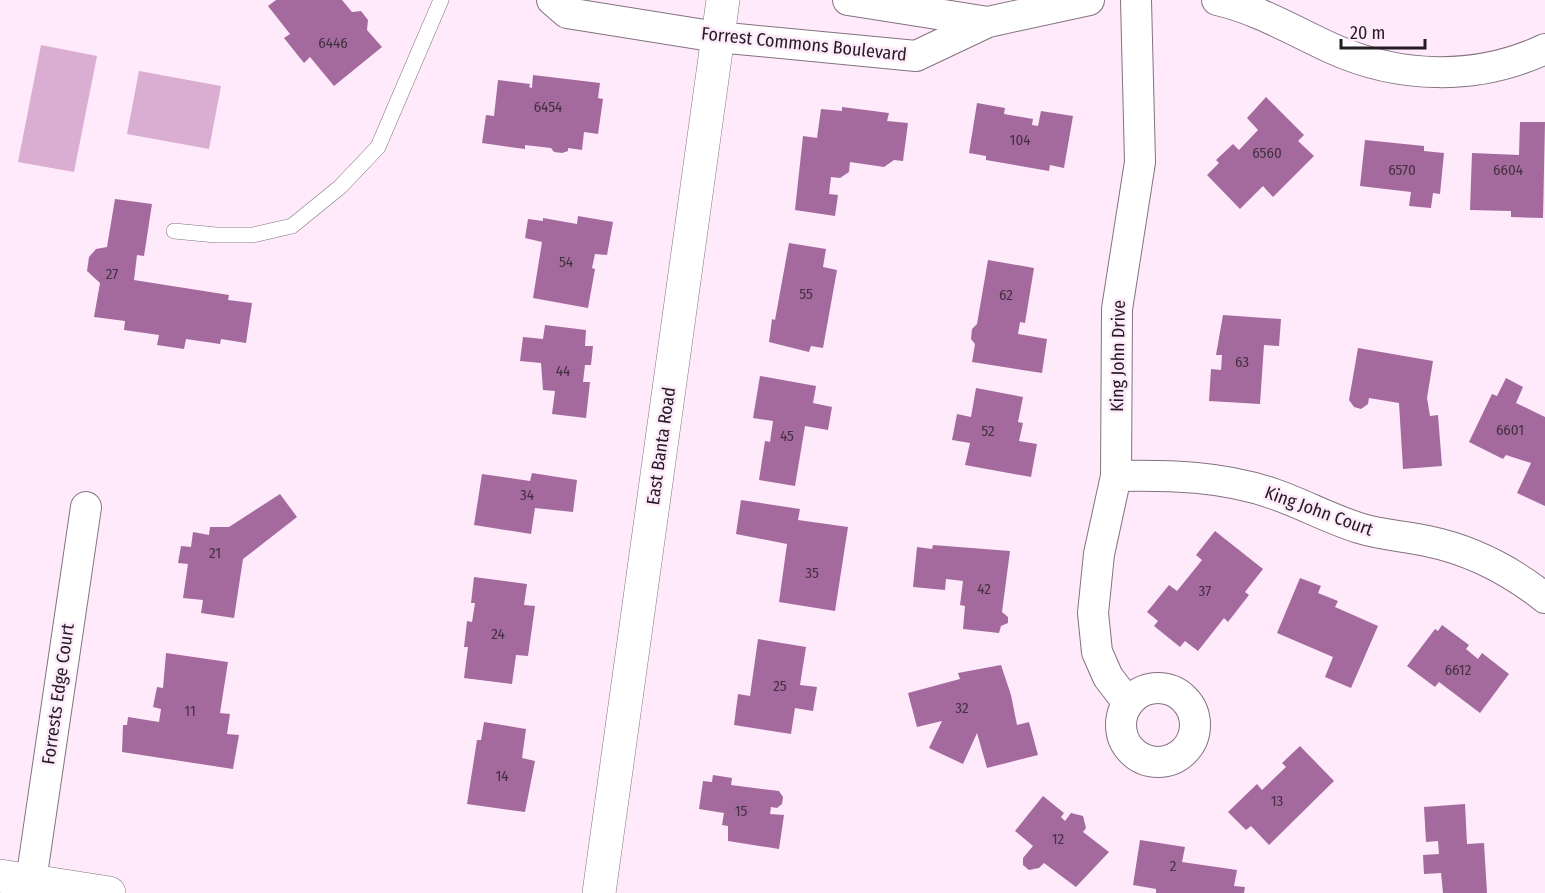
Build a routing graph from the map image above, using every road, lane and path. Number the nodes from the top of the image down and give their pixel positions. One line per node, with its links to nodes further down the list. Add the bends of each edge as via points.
1 (441, 0): 11 (lane, via 378,147 340,187 292,226 253,235)
2 (552, 0): 9 (street, Forrest Commons Boulevard, via 567,13)
3 (723, 0): 9 (street, East Banta Road)
4 (848, 0): 8 (street)
5 (1089, 0): 8 (street, Forrest Commons Boulevard)
6 (1136, 0): 12 (street, King John Drive, via 1140,162 1117,309)
7 (1217, 0): 10 (street, via 1354,58 1406,70 1433,73 1485,69)
8 (988, 22): 9 (street, Forrest Commons Boulevard, via 916,56)
9 (717, 37): 18 (street, East Banta Road)
10 (1545, 49)
11 (174, 231)
12 (1116, 476): 14 (street, King John Court, via 1183,476 1272,493 1361,529 1436,543 1474,555 1500,567); 15 (street, King John Drive, via 1099,554 1093,613 1097,652 1108,677)
13 (86, 507): 16 (street, Forrests Edge Court)
14 (1545, 598)
15 (1128, 703)
16 (15, 879): 17 (street)
17 (109, 893)
18 (599, 893)

